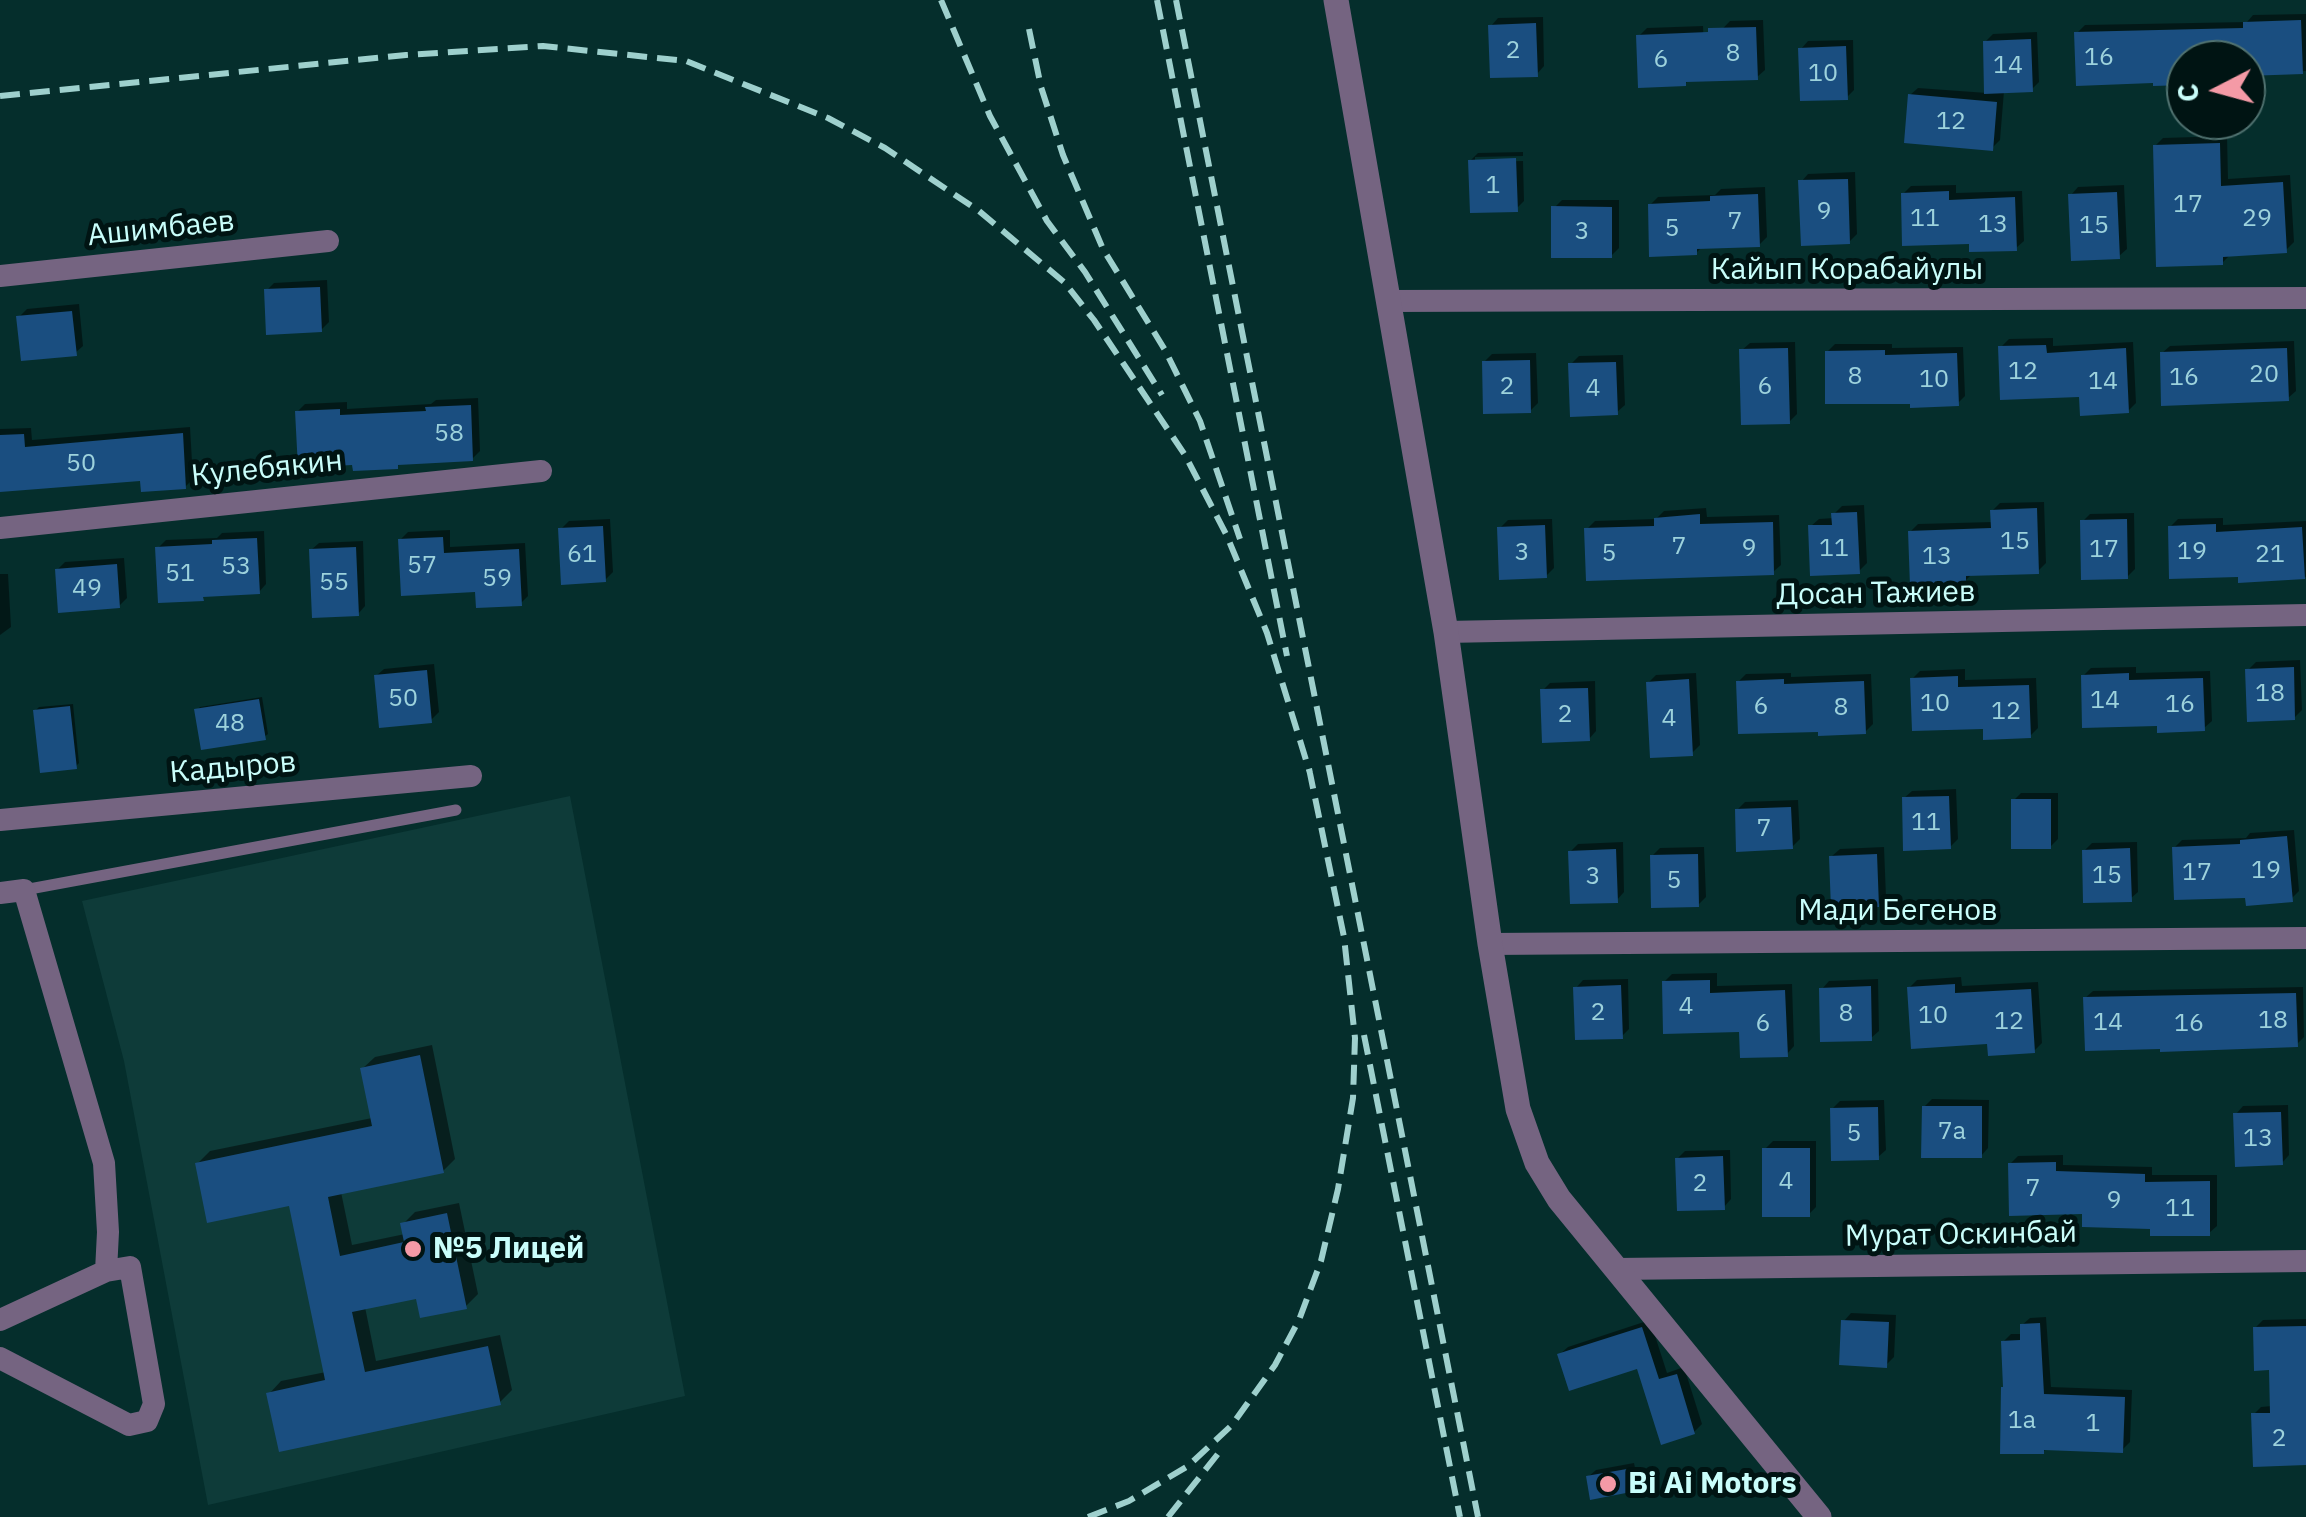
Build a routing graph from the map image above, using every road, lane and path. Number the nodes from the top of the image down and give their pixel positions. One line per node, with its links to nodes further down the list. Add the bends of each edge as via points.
1 (1336, 0): 5 (street)
2 (328, 242): 3 (street, Ашимбаев)
3 (0, 276)
4 (2306, 298): 5 (street, Кайып Корабайулы)
5 (1388, 301): 9 (street)
6 (541, 471): 7 (street, Кулебякин)
7 (0, 528)
8 (2306, 615): 9 (street, Досан Тажиев)
9 (1446, 632): 15 (street)
10 (472, 776): 12 (street, Кадыров)
11 (456, 810): 13 (lane)
12 (0, 820)
13 (12, 892): 18 (street, via 104,1163)
14 (2306, 938): 15 (street, Мади Бегенов)
15 (1490, 944): 17 (street, via 1518,1109 1537,1162)
16 (2306, 1261): 17 (street, Мурат Оскинбай)
17 (1616, 1270): 21 (street)
18 (106, 1272): 19 (street); 20 (street, via 130,1267 154,1404 147,1421 130,1425)
19 (0, 1320)
20 (0, 1358)
21 (1819, 1517)

